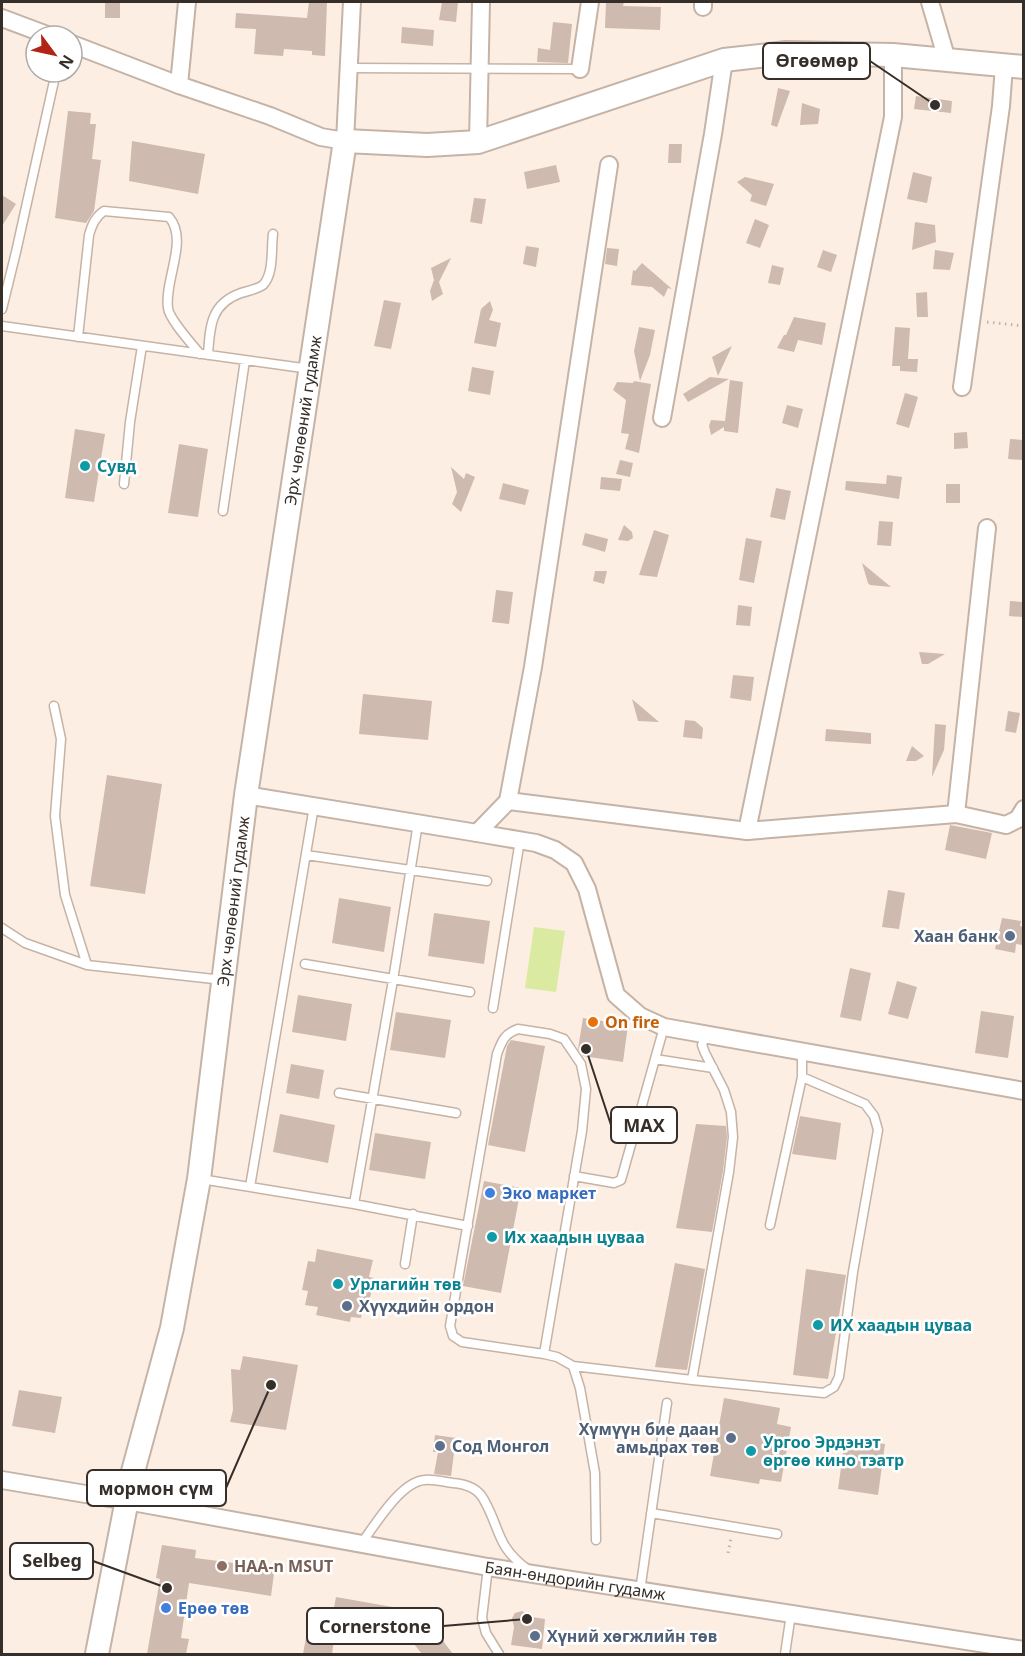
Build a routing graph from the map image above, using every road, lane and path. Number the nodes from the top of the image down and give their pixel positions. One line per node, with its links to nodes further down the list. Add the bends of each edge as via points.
1 (187, 2): 17 (street)
2 (351, 2): 13 (street)
3 (481, 2): 14 (street)
4 (590, 2): 15 (street)
5 (930, 2): 11 (street)
6 (2, 18): 7 (street)
7 (24, 26)
8 (84, 49): 17 (street)
9 (894, 55): 10 (main road, via 786,53); 11 (main road); 43 (street, via 893,117)
10 (724, 60): 19 (main road); 32 (street)
11 (947, 60): 12 (main road)
12 (1014, 67): 23 (street, via 1001,106)
13 (349, 68): 14 (lane); 18 (street)
14 (480, 68): 15 (lane); 19 (street)
15 (580, 69)
16 (53, 84): 22 (lane)
17 (178, 85): 18 (street, via 321,137)
18 (345, 141): 19 (main road, via 427,145); 30 (main road, Эрх чөлөөний гудамж)
19 (478, 142)
20 (609, 165): 38 (street, via 533,667)
21 (273, 234): 28 (lane, via 269,274 262,286 229,297 216,312)
22 (2, 309)
23 (972, 320): 25 (path); 31 (street)
24 (2, 326): 26 (lane)
25 (1023, 326)
26 (78, 337): 27 (lane); 28 (lane, via 92,224 104,211 169,217 178,235 168,310)
27 (142, 346): 28 (lane); 33 (lane)
28 (204, 354): 29 (lane)
29 (245, 360): 30 (lane); 34 (lane)
30 (310, 369): 37 (main road, Эрх чөлөөний гудамж)
31 (962, 387)
32 (662, 418)
33 (124, 484)
34 (223, 511)
35 (987, 528): 41 (street)
36 (54, 706): 51 (lane, via 61,740 55,816 65,895)
37 (246, 795): 39 (street); 53 (main road, Эрх чөлөөний гудамж)
38 (508, 801): 43 (street); 44 (street)
39 (314, 805): 42 (street); 46 (lane)
40 (1023, 809): 41 (street, via 1018,819 1006,825)
41 (956, 814): 43 (street)
42 (418, 822): 44 (street); 47 (lane)
43 (747, 831)
44 (477, 833): 45 (street)
45 (520, 840): 55 (lane); 56 (street, via 555,850 574,864 587,889 616,995 640,1016)
46 (306, 855): 47 (lane); 68 (lane)
47 (411, 870): 48 (lane); 52 (lane)
48 (487, 881)
49 (2, 928): 51 (lane, via 25,943)
50 (305, 964): 52 (lane)
51 (87, 965): 53 (lane)
52 (393, 980): 54 (lane); 64 (lane)
53 (224, 981): 67 (main road, Эрх чөлөөний гудамж)
54 (470, 992)
55 (493, 1008)
56 (664, 1027): 57 (street); 59 (lane)
57 (705, 1036): 58 (street); 60 (lane, via 702,1045)
58 (802, 1053): 61 (lane); 62 (street)
59 (655, 1059): 60 (lane); 66 (lane, via 621,1180 614,1183)
60 (713, 1068): 76 (lane, via 731,1112 733,1137)
61 (802, 1077): 71 (lane); 76 (lane, via 865,1104 878,1130 839,1377 834,1388 824,1393)
62 (1023, 1091)
63 (339, 1093): 64 (lane)
64 (373, 1099): 65 (lane); 69 (lane)
65 (456, 1113)
66 (574, 1176): 72 (lane, via 586,1089 581,1064 564,1039 518,1029 508,1032 497,1054); 74 (lane)
67 (199, 1179): 68 (lane); 79 (main road, Эрх чөлөөний гудамж, via 172,1328)
68 (250, 1187): 69 (lane)
69 (354, 1204): 70 (lane)
70 (412, 1214): 72 (lane); 73 (lane)
71 (770, 1225)
72 (468, 1226): 74 (lane, via 451,1311 453,1336 462,1342)
73 (405, 1264)
74 (544, 1354): 75 (lane)
75 (573, 1366): 76 (lane); 83 (lane, via 595,1473)
76 (692, 1380)
77 (667, 1403): 80 (lane)
78 (2, 1480): 79 (street, Баян-өндорийн гудамж)
79 (127, 1501): 84 (street, Баян-өндорийн гудамж); 91 (main road, Эрх чөлөөний гудамж)
80 (651, 1513): 81 (lane); 88 (lane)
81 (777, 1534)
82 (731, 1538): 85 (path)
83 (596, 1540)
84 (362, 1544): 86 (street, Баян-өндорийн гудамж); 87 (lane, via 407,1488 425,1480 461,1484 483,1498 504,1547)
85 (728, 1553)
86 (488, 1567): 87 (street, Баян-өндорийн гудамж); 92 (lane, via 482,1618)
87 (535, 1575): 88 (street, Баян-өндорийн гудамж)
88 (640, 1591): 89 (street, Баян-өндорийн гудамж)
89 (791, 1614): 90 (street, Баян-өндорийн гудамж); 93 (lane)
90 (1023, 1650)
91 (97, 1654)
92 (499, 1654)
93 (785, 1654)

